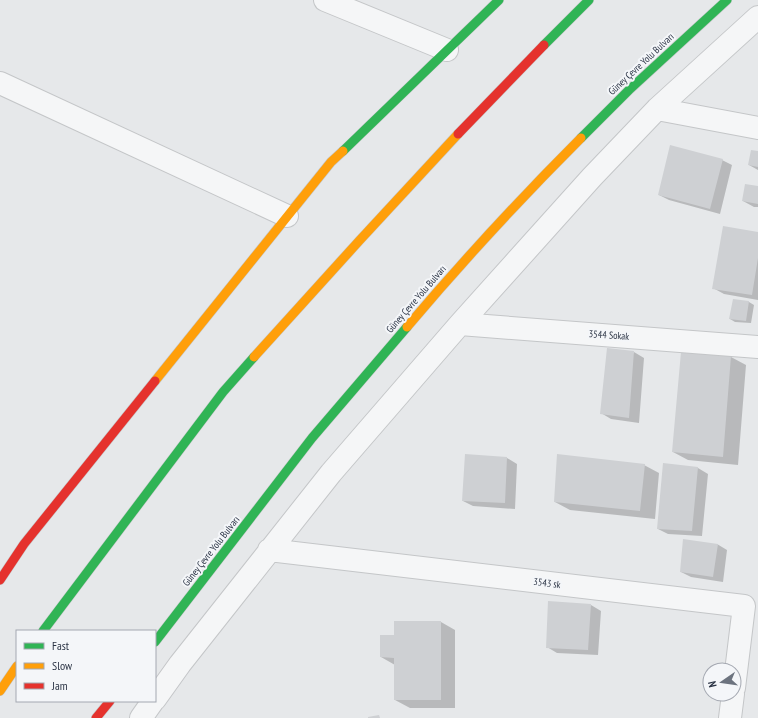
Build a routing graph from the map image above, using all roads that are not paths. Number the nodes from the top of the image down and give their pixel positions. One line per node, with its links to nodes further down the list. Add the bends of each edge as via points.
1 (325, 0): 6 (street)
2 (499, 0): 6 (main road)
3 (589, 0): 15 (main road, via 486,104 223,392)
4 (727, 0): 16 (main road, Güney Çevre Yolu Bulvarı, via 628,90 545,174 445,282 312,438)
5 (758, 17): 8 (street)
6 (446, 50): 10 (main road, via 331,162)
7 (0, 82): 10 (street)
8 (657, 109): 9 (street); 11 (street)
9 (758, 128)
10 (287, 216): 14 (main road, via 24,544)
11 (460, 324): 12 (street, 3544 Sokak); 13 (street, via 331,473)
12 (758, 346)
13 (269, 550): 17 (street, 3543 sk, via 744,606); 20 (street)
14 (0, 580)
15 (44, 630)
16 (156, 641)
17 (737, 662)
18 (16, 667): 19 (main road)
19 (0, 691)
20 (156, 697)
21 (109, 702): 24 (main road)
22 (153, 702): 25 (street)
23 (732, 702): 26 (street)
24 (96, 718)
25 (141, 718)
26 (730, 718)

